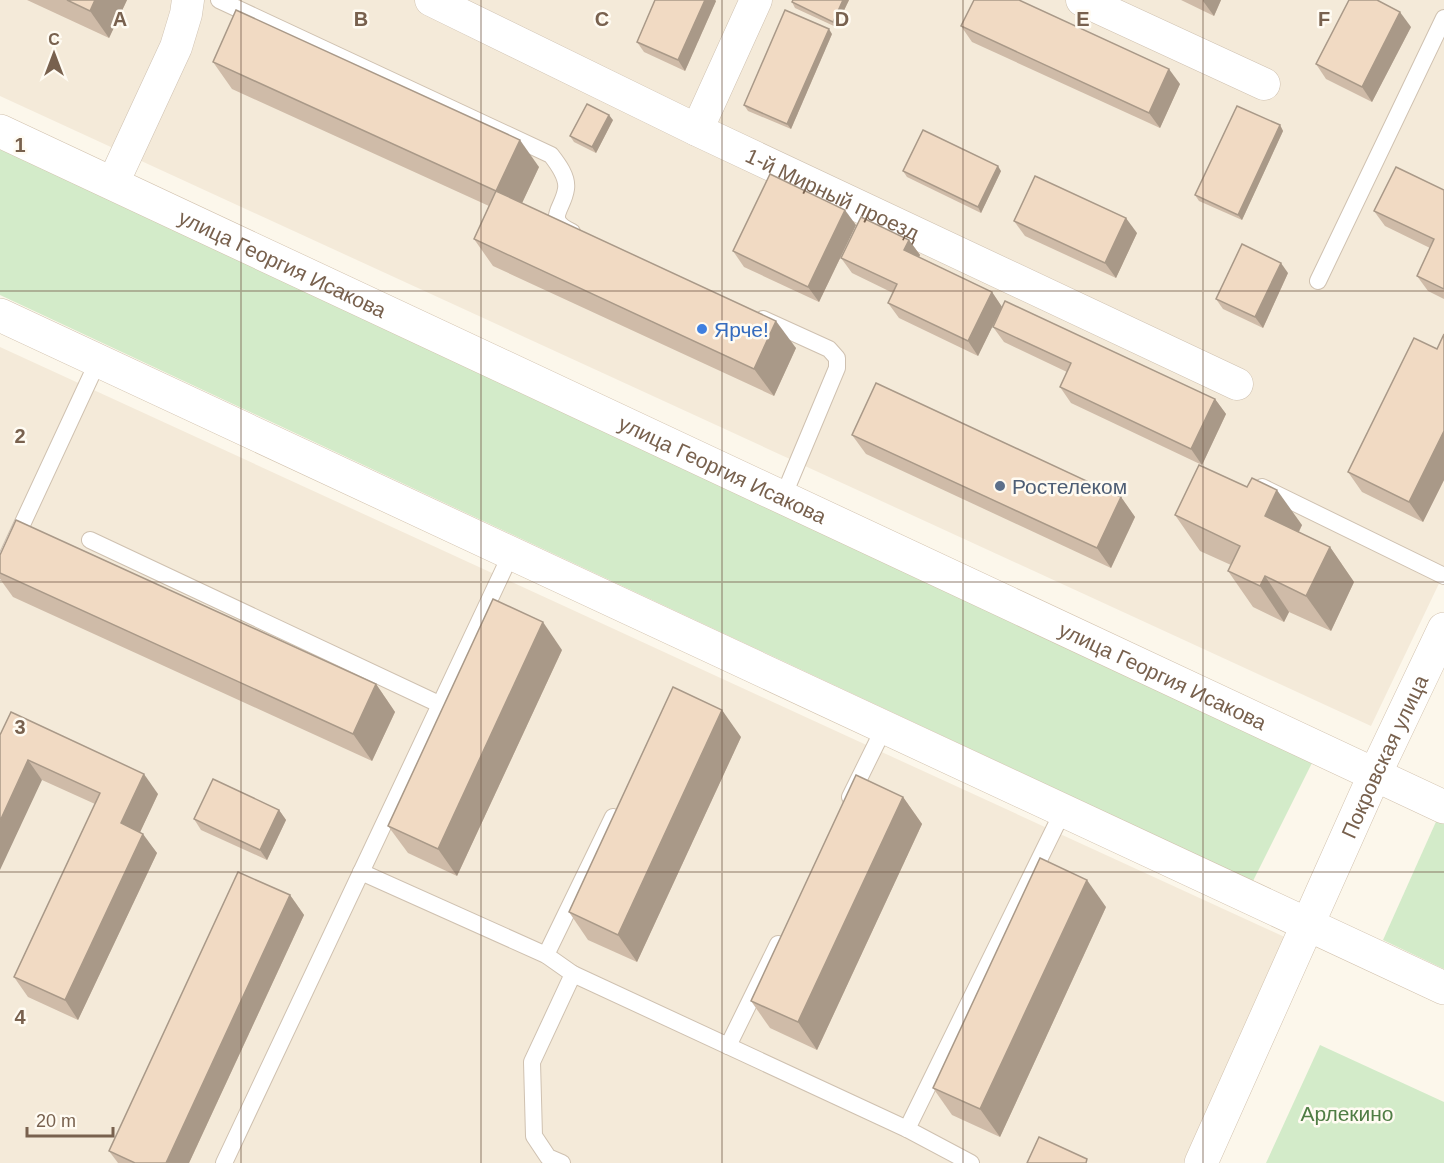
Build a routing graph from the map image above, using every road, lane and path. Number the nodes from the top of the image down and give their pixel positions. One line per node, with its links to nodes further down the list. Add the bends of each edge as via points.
1 (188, 0): 10 (street, via 176,47)
2 (219, 0): 11 (lane, via 551,155 567,188 556,216 558,222)
3 (431, 0): 8 (street, 1-й Мирный проезд)
4 (756, 0): 8 (street)
5 (1082, 0): 7 (street)
6 (1444, 18): 12 (lane)
7 (1264, 84)
8 (697, 130): 16 (street, 1-й Мирный проезд)
9 (0, 131): 10 (street, улица Георгия Исакова)
10 (113, 183): 18 (street, улица Георгия Исакова)
11 (585, 238)
12 (1318, 281)
13 (745, 310): 18 (lane, via 830,349 837,358 837,368)
14 (0, 315): 15 (street)
15 (98, 361): 20 (street); 21 (lane)
16 (1237, 384)
17 (1250, 482): 22 (lane)
18 (783, 497): 26 (street, улица Георгия Исакова)
19 (90, 540): 24 (lane)
20 (511, 554): 24 (lane); 25 (street)
21 (0, 572)
22 (1444, 576)
23 (1444, 629): 26 (street, Покровская улица)
24 (441, 705): 31 (lane)
25 (884, 728): 28 (lane); 30 (street)
26 (1374, 776): 29 (street, улица Георгия Исакова); 32 (street, Покровская улица)
27 (619, 805): 34 (lane)
28 (846, 807)
29 (1444, 807)
30 (1063, 811): 32 (street); 38 (lane)
31 (361, 873): 34 (lane); 39 (lane)
32 (1308, 925): 36 (street); 42 (street, Покровская улица)
33 (784, 932): 37 (lane)
34 (546, 955): 35 (lane)
35 (573, 974): 37 (lane); 40 (lane, via 532,1062 534,1136 548,1157)
36 (1444, 988)
37 (728, 1046): 38 (lane)
38 (907, 1129): 41 (lane)
39 (224, 1163)
40 (562, 1163)
41 (971, 1163)
42 (1201, 1163)

